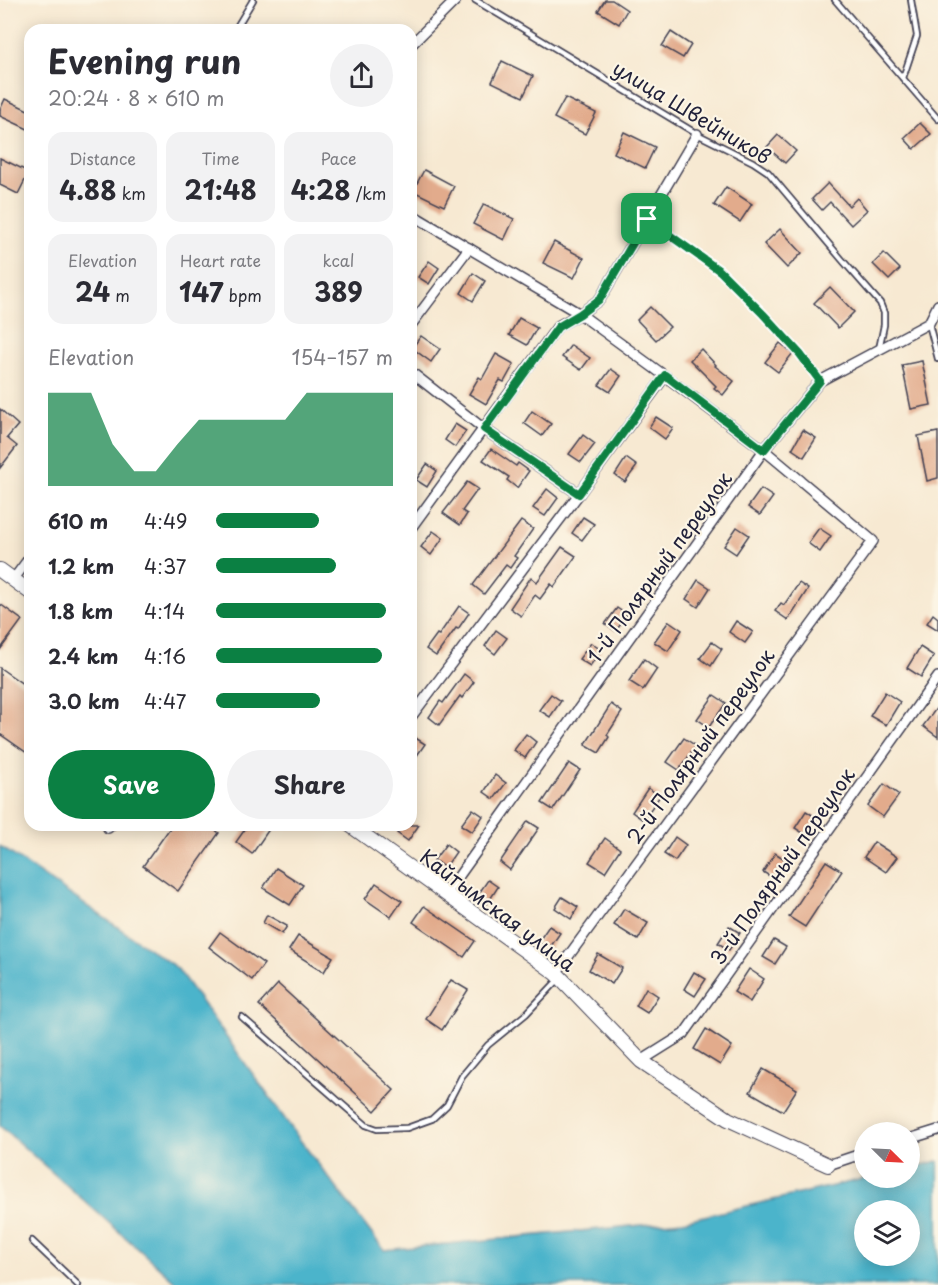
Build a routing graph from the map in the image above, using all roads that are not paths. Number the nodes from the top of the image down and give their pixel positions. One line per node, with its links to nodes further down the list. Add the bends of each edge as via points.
1 (253, 0): 6 (lane)
2 (456, 0): 7 (street)
3 (475, 0): 10 (lane, улица Швейников)
4 (835, 0): 8 (lane)
5 (911, 0): 8 (lane, via 917,36)
6 (239, 24)
7 (417, 39)
8 (903, 78): 9 (lane)
9 (938, 119)
10 (698, 134): 12 (street); 18 (lane, улица Швейников, via 768,172 880,303 884,325)
11 (417, 218): 13 (street)
12 (647, 219): 15 (street, via 600,299); 22 (lane, via 720,271 800,354)
13 (469, 248): 15 (street); 16 (street)
14 (938, 304): 17 (street)
15 (580, 314): 20 (street); 23 (street, via 558,327)
16 (417, 317)
17 (929, 323): 18 (street, 1-й Полярный переулок); 19 (lane)
18 (879, 349): 22 (street, 1-й Полярный переулок)
19 (938, 359)
20 (665, 375): 24 (street); 25 (street)
21 (417, 377): 23 (street)
22 (820, 381): 24 (street, 1-й Полярный переулок)
23 (484, 429): 25 (street); 26 (street)
24 (764, 450): 34 (street, 1-й Полярный переулок); 35 (street, 2-й Полярный переулок, via 873,541)
25 (579, 494): 32 (street)
26 (417, 520)
27 (24, 565): 29 (street)
28 (0, 570): 29 (street)
29 (13, 580): 30 (street)
30 (24, 588)
31 (938, 677): 37 (street, 3-й Полярный переулок, via 684,1034)
32 (417, 709)
33 (358, 831): 34 (street, Кайтымская улица)
34 (446, 894): 35 (street, Кайтымская улица)
35 (558, 976): 36 (lane, via 526,1014 488,1045 462,1076 447,1105 432,1119 406,1128 377,1129 366,1125); 37 (street, Кайтымская улица)
36 (242, 1017)
37 (641, 1061): 41 (street, Кайтымская улица, via 728,1119)
38 (938, 1130): 39 (street)
39 (920, 1136)
40 (854, 1156): 41 (street)
41 (828, 1165)
42 (32, 1241): 43 (lane)
43 (78, 1285)

